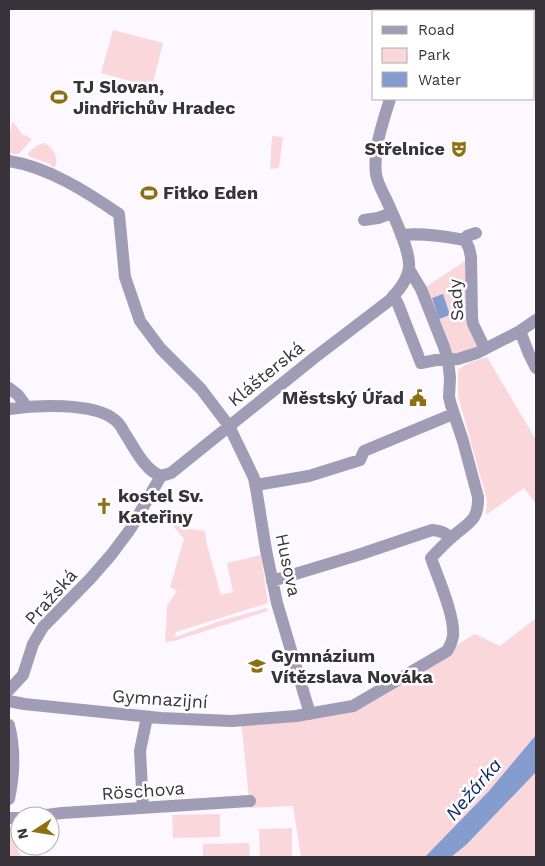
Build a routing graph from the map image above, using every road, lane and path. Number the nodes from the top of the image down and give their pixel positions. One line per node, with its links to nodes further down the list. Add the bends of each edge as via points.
1 (416, 9): 2 (street)
2 (421, 10)
3 (390, 100): 5 (street, via 380,135 376,171)
4 (9, 161): 21 (street, Husova, via 56,176 119,214 126,277 140,321 161,349 201,389)
5 (392, 213): 6 (street); 8 (street)
6 (364, 220)
7 (476, 234): 9 (street, via 467,236)
8 (401, 235): 9 (street, via 435,235); 10 (street)
9 (465, 240): 14 (street, Sady, via 471,257 473,324)
10 (409, 268): 11 (street, Klášterská); 15 (street, via 421,289)
11 (393, 296): 15 (street, via 421,363); 21 (street, Klášterská)
12 (536, 320): 13 (street)
13 (520, 331): 14 (street); 16 (street)
14 (485, 349): 15 (street)
15 (448, 360): 20 (street)
16 (536, 368)
17 (9, 388): 18 (street)
18 (26, 406): 19 (street); 22 (street, via 76,407 116,420 150,470)
19 (9, 409)
20 (453, 414): 23 (street, via 364,451 360,460 309,476); 24 (street, via 464,441 478,506 474,519)
21 (229, 426): 22 (street, Klášterská, via 171,473); 23 (street, Husova)
22 (161, 476): 26 (street, Pražská, via 130,530 111,555 43,627 33,644 24,675)
23 (256, 485): 25 (street, Husova)
24 (450, 538): 25 (street, via 432,530); 28 (street, Gymnazijní, via 431,558 451,618 453,637 447,650 353,706)
25 (272, 581): 28 (street, Husova)
26 (9, 690)
27 (9, 701): 29 (street, Gymnazijní)
28 (310, 714): 29 (street, Gymnazijní, via 232,721)
29 (147, 717): 33 (street, via 140,751)
30 (9, 725): 31 (street, via 13,761)
31 (9, 799)
32 (250, 801): 33 (street, Röschova)
33 (143, 808): 34 (street, Röschova)
34 (60, 814)

